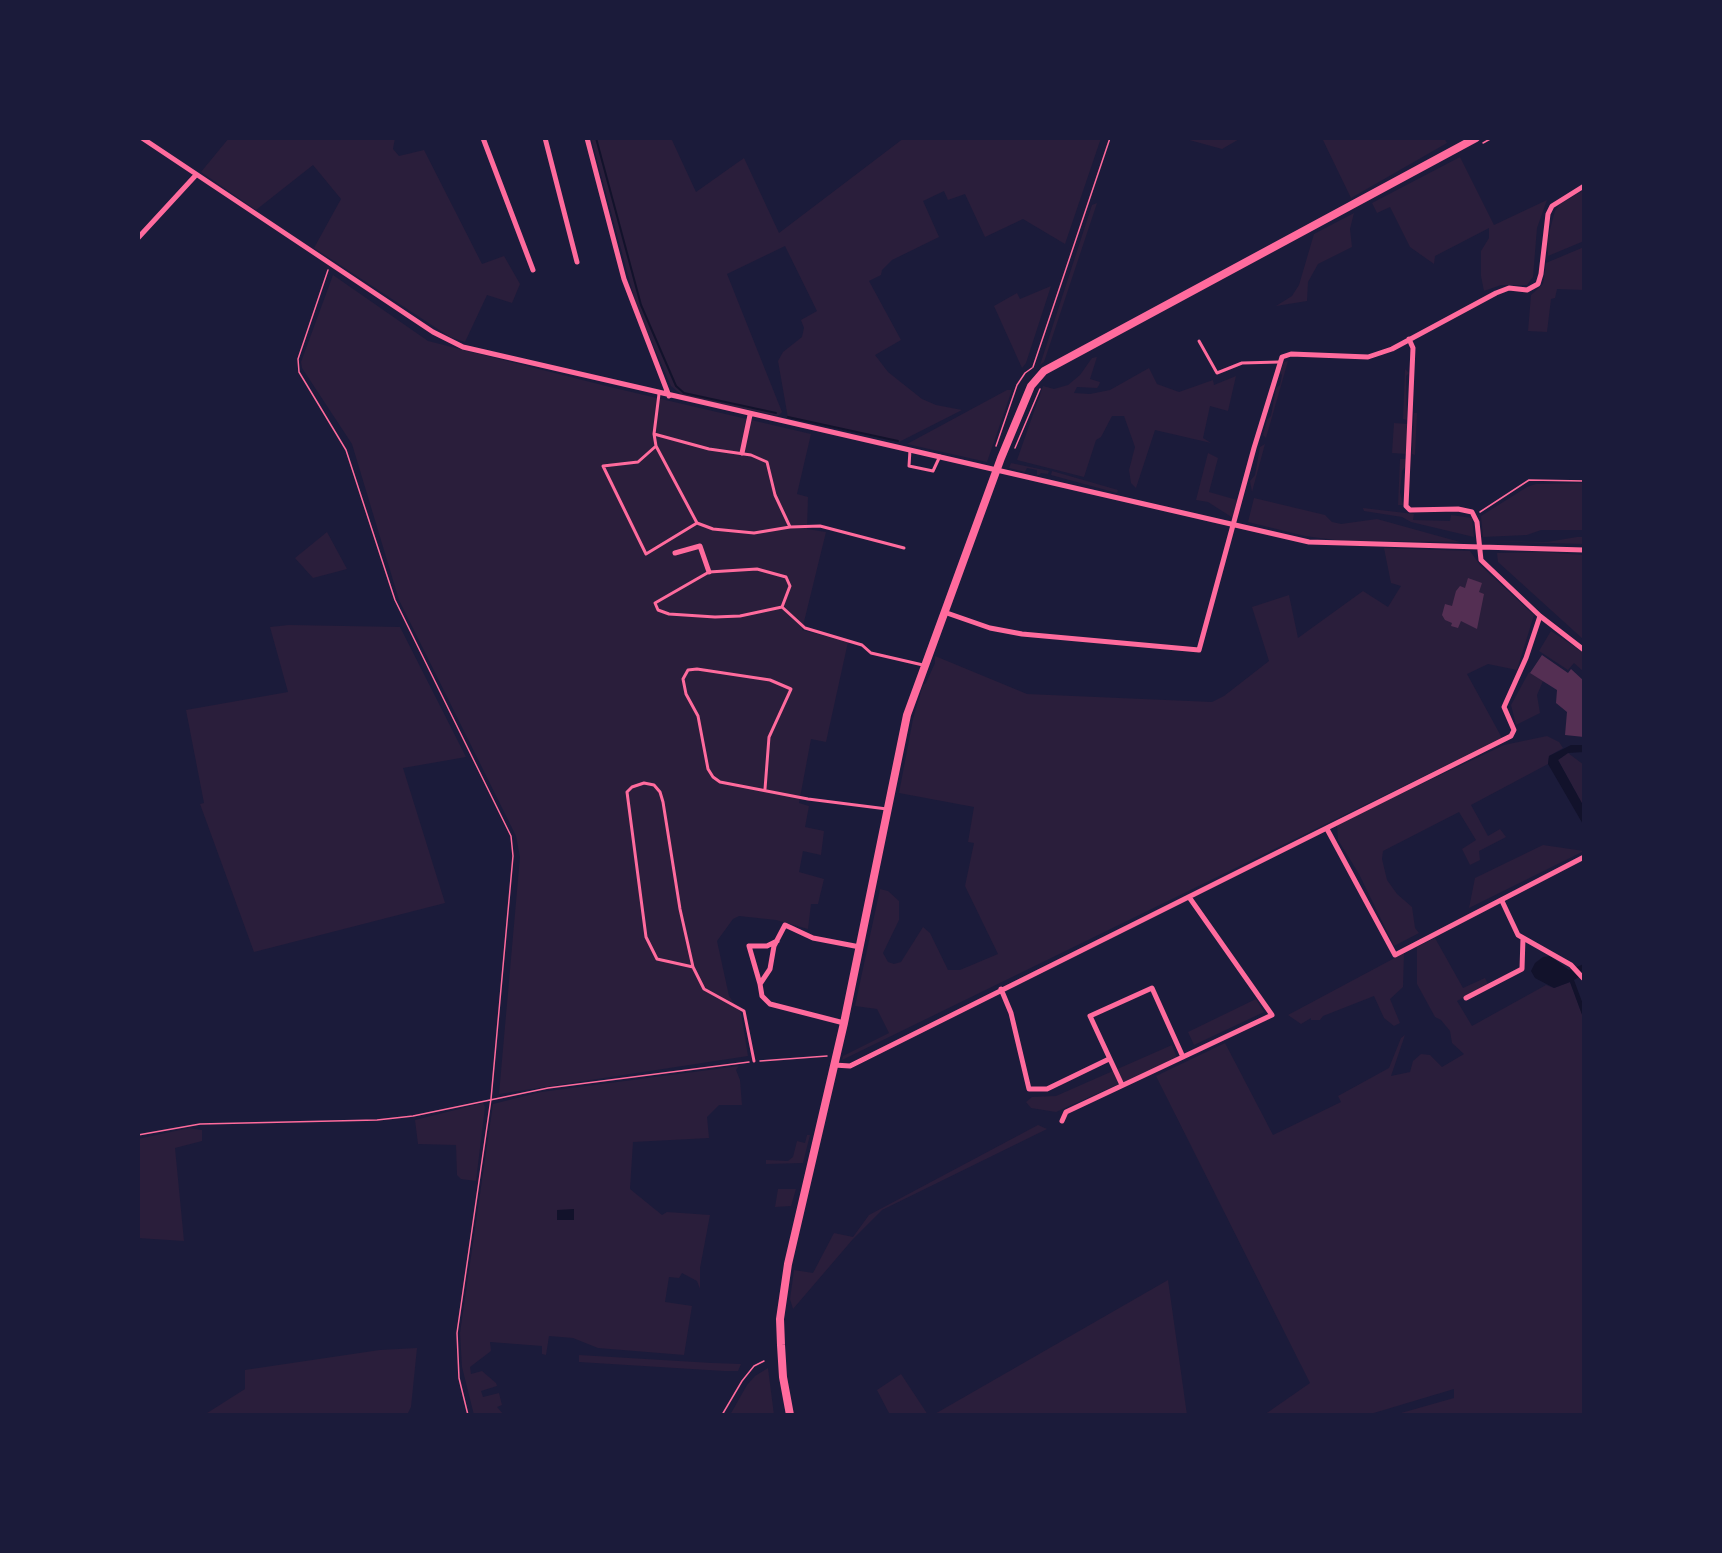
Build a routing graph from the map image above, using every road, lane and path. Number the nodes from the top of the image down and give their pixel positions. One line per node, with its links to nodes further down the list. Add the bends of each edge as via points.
1 (142, 138): 7 (street)
2 (483, 138): 12 (street)
3 (545, 138): 10 (street)
4 (587, 138): 18 (street, via 624,279)
5 (1110, 138): 23 (path, via 1033,367 1017,385)
6 (1476, 138): 27 (main road, via 1044,370 1031,386)
7 (196, 175): 9 (street); 11 (street)
8 (1584, 186): 13 (street, via 1557,202 1548,214 1538,284 1527,290 1509,288 1496,293)
9 (138, 238)
10 (578, 262)
11 (330, 264): 17 (street, via 433,332 463,347); 64 (path, via 298,359 299,372 346,450 395,600 511,836 513,856)
12 (533, 270)
13 (1409, 339): 15 (street, via 1368,357 1291,354); 29 (street, via 1413,348 1406,506 1414,510 1467,510)
14 (1199, 341): 15 (lane, via 1217,372 1242,363)
15 (1279, 362): 31 (street)
16 (1040, 392): 26 (path)
17 (659, 394): 18 (street); 20 (lane)
18 (669, 396): 19 (street)
19 (750, 415): 22 (street); 24 (street)
20 (654, 435): 21 (lane); 24 (lane)
21 (656, 446): 30 (lane); 30 (lane, via 638,462 603,466 646,554)
22 (910, 449): 25 (street); 25 (lane, via 909,466 933,471)
23 (996, 450)
24 (742, 453): 32 (lane, via 767,462 775,495)
25 (940, 455): 27 (street)
26 (1011, 456)
27 (997, 470): 31 (street); 39 (main road)
28 (1584, 481): 29 (path, via 1529,480)
29 (1474, 516): 33 (street)
30 (697, 524): 32 (lane, via 754,533)
31 (1234, 525): 33 (street, via 1309,542); 39 (street, via 1199,650 1022,634)
32 (790, 527): 34 (lane, via 820,526)
33 (1478, 545): 35 (street); 40 (street, via 1480,560)
34 (904, 548)
35 (1584, 550)
36 (675, 553): 37 (street, via 700,546)
37 (709, 572): 38 (lane, via 757,569 786,577 790,585); 38 (lane, via 655,603 658,610 715,617)
38 (782, 607): 42 (lane, via 805,628 862,645 871,653)
39 (944, 612): 42 (main road)
40 (1540, 616): 41 (street); 45 (street, via 1504,707 1513,734)
41 (1584, 650)
42 (923, 665): 44 (main road, via 907,715)
43 (765, 789): 43 (lane, via 769,737 791,689 770,680 688,670 683,679 686,694 698,716 713,777 720,782); 44 (lane)
44 (888, 809): 51 (main road)
45 (1327, 828): 47 (street); 48 (street, via 1395,955)
46 (1584, 857): 48 (street)
47 (1189, 897): 55 (street); 59 (street, via 1272,1016)
48 (1502, 900): 49 (street)
49 (1523, 938): 53 (street, via 1571,965); 56 (street, via 1522,969)
50 (777, 941): 51 (street, via 785,925 813,938); 54 (street, via 770,969); 54 (street, via 767,946 749,946)
51 (860, 947): 57 (main road)
52 (693, 967): 52 (lane, via 663,802 654,785 644,783 627,792 646,937 657,959); 61 (lane, via 704,989 744,1011)
53 (1583, 978)
54 (760, 984): 57 (street, via 762,996 770,1004)
55 (1001, 989): 60 (street, via 1011,1013 1029,1089 1047,1089); 62 (street, via 850,1066)
56 (1467, 998)
57 (844, 1023): 58 (main road)
58 (837, 1056): 61 (path); 62 (main road)
59 (1183, 1057): 60 (street, via 1152,988 1090,1016); 63 (street)
60 (1109, 1059): 63 (street)
61 (754, 1062): 64 (path, via 659,1072)
62 (834, 1065): 70 (main road, via 795,1224 782,1309 781,1358)
63 (1122, 1085): 65 (street, via 1066,1112)
64 (490, 1099): 66 (path, via 395,1118 200,1124); 68 (path, via 458,1333 459,1378)
65 (1062, 1121)
66 (138, 1135)
67 (764, 1361): 69 (path, via 754,1366 742,1381)
68 (468, 1415)
69 (722, 1415)
70 (790, 1415)

